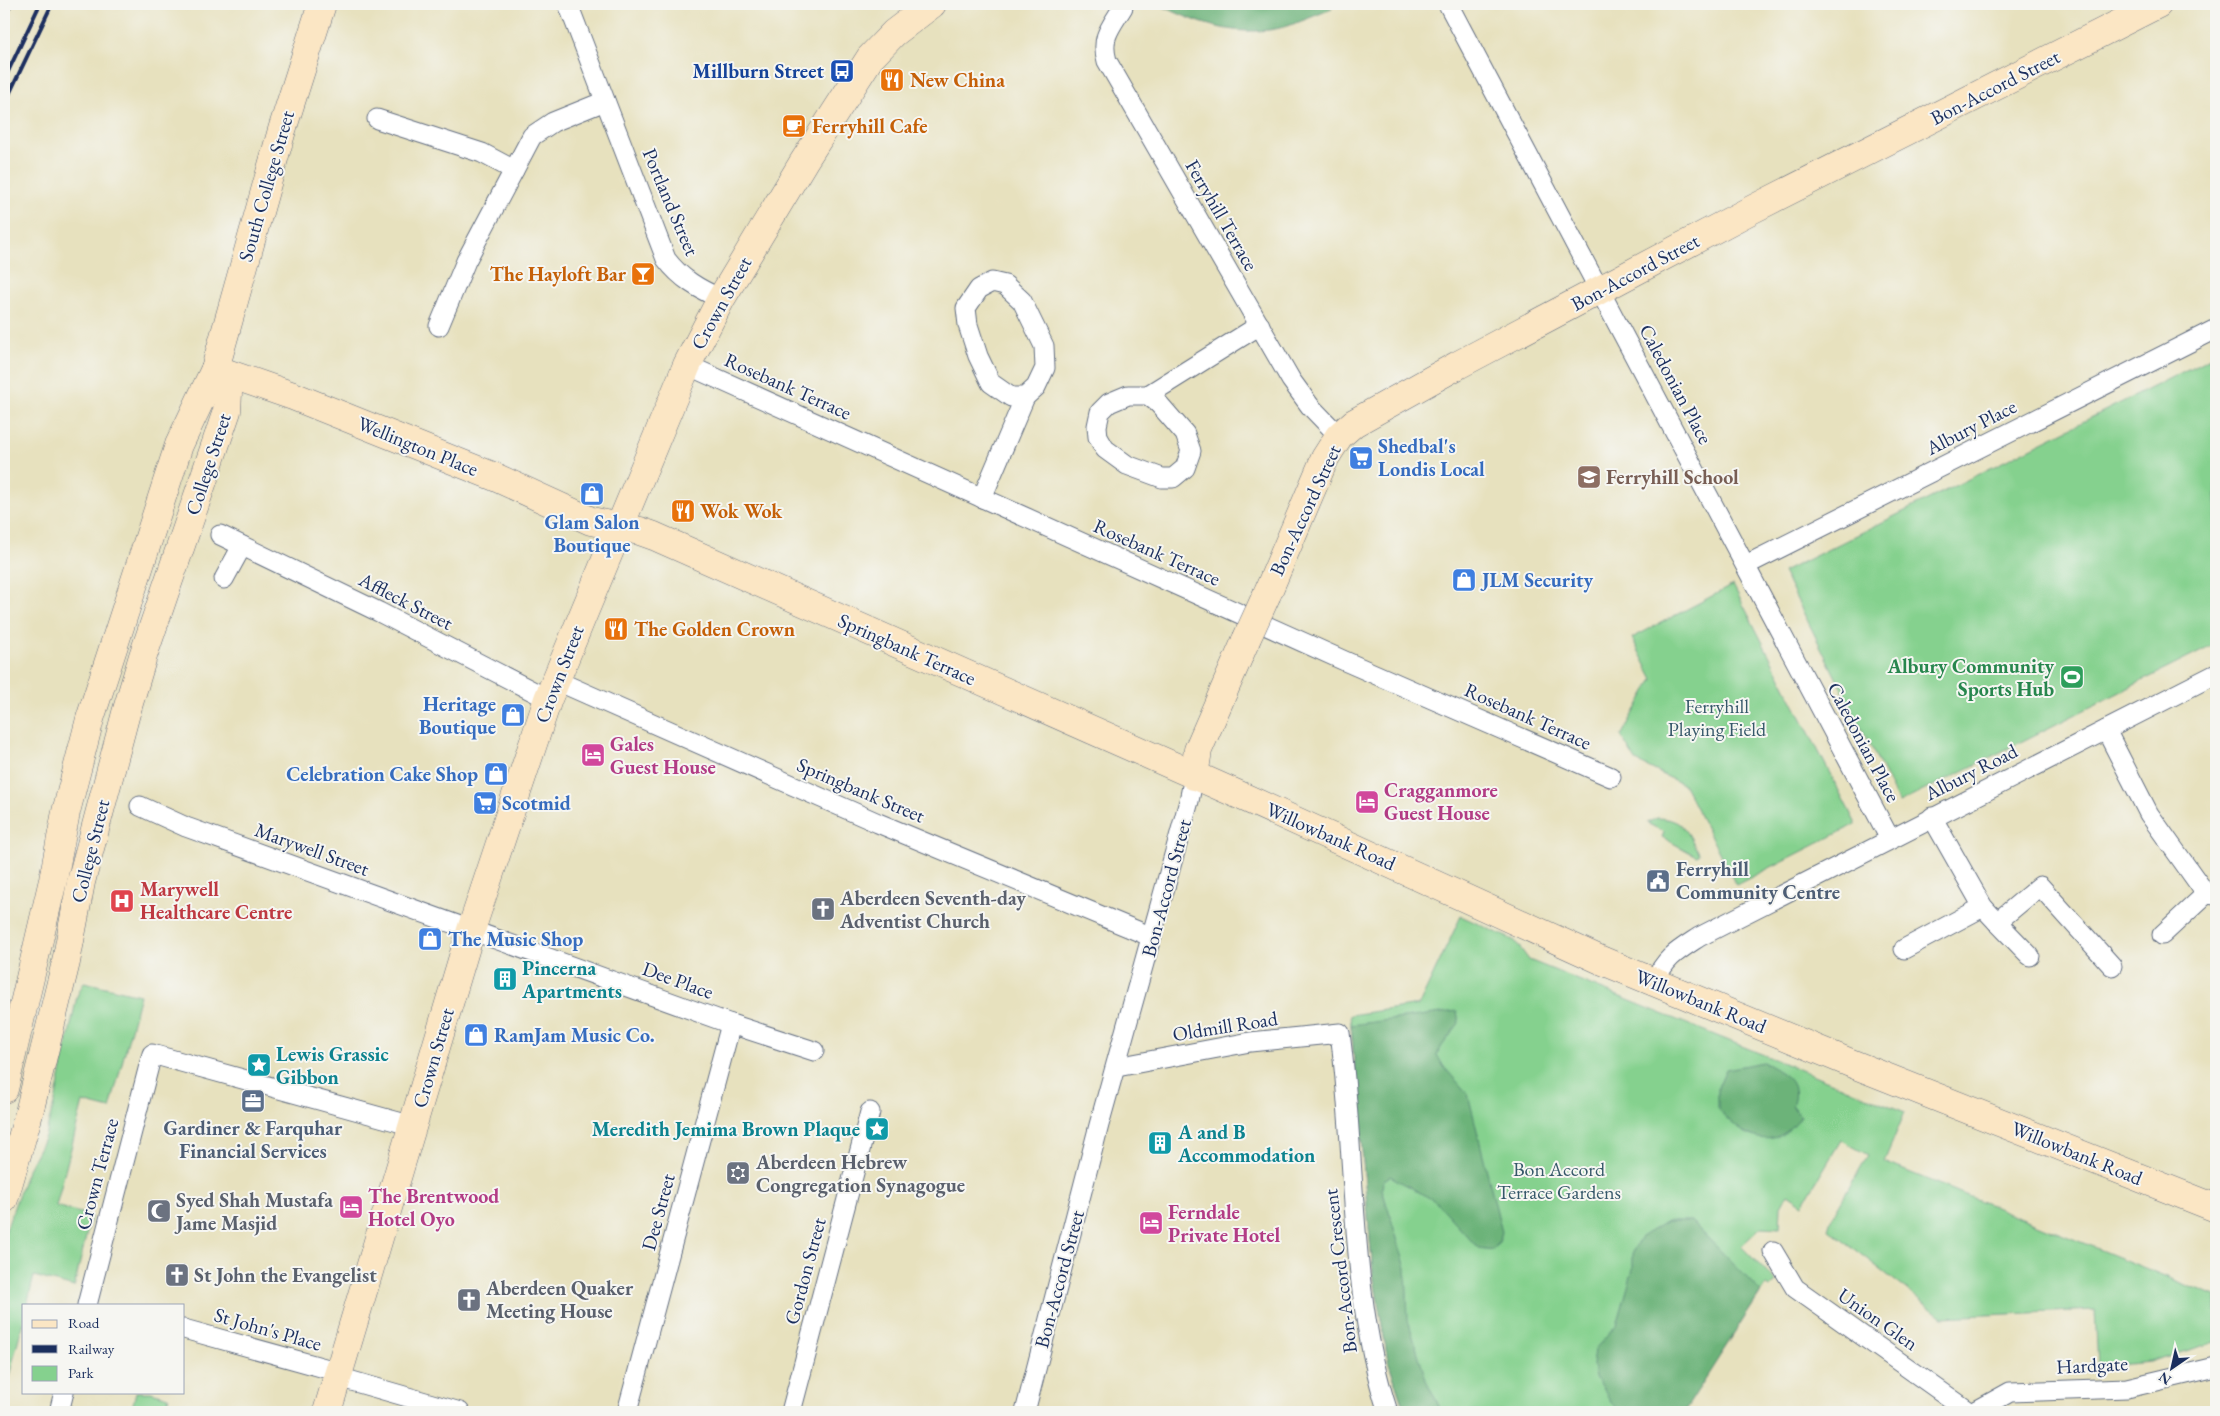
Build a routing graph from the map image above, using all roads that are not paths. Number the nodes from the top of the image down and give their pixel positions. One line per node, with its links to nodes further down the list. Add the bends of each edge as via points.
1 (322, 4): 16 (street, South College Street, via 282,130)
2 (568, 4): 7 (street, Portland Street)
3 (932, 4): 11 (street, Crown Street, via 894,33 870,58)
4 (1448, 4): 10 (street, Caledonian Place)
5 (2158, 4): 10 (street, Bon-Accord Street, via 1751,210)
6 (1123, 7): 12 (street, Ferryhill Terrace, via 1106,36 1103,48 1107,61)
7 (605, 101): 9 (street, via 553,122 532,136); 11 (street, Portland Street, via 666,259 686,281)
8 (377, 119): 9 (street, via 482,153)
9 (514, 170): 13 (street, via 466,261)
10 (1601, 290): 19 (street, Bon-Accord Street, via 1354,423); 24 (street, Caledonian Place)
11 (721, 299): 15 (street, Crown Street)
12 (1260, 325): 17 (street); 19 (street, Ferryhill Terrace, via 1291,380)
13 (439, 326)
14 (2216, 328): 24 (street, Albury Place)
15 (687, 366): 20 (street, Rosebank Terrace); 21 (street, Crown Street)
16 (216, 369): 21 (street, Wellington Place, via 294,396 495,477 591,521); 48 (street, College Street, via 179,445 90,719); 51 (street, College Street, via 228,392 227,411 126,713 81,882 64,971 28,1118)
17 (1148, 395): 17 (street, via 1186,434 1191,451 1185,468 1173,478 1162,478 1127,465 1105,449 1098,438 1100,412 1109,403 1128,395)
18 (1025, 397): 18 (street, via 1011,397 991,383 968,326 966,308 979,289 992,282 1005,285 1022,301 1044,346 1045,368 1036,387); 20 (street)
19 (1339, 436): 29 (street, Bon-Accord Street, bridge, via 1325,458 1198,750)
20 (982, 498): 30 (street, Rosebank Terrace)
21 (619, 526): 27 (street, Crown Street); 29 (street, Springbank Terrace, via 654,536)
22 (220, 535): 23 (street, Affleck Street)
23 (242, 546): 25 (street); 27 (street, Affleck Street)
24 (1746, 564): 33 (street, Caledonian Place)
25 (224, 579)
26 (2216, 674): 28 (street, Albury Road)
27 (551, 689): 37 (street, Crown Street); 39 (street, Springbank Street)
28 (2106, 730): 32 (street, Albury Road); 34 (street, via 2149,814)
29 (1194, 776): 39 (street, Bon-Accord Street); 43 (street, Willowbank Road)
30 (1611, 777)
31 (140, 806): 37 (street, Marywell Street, via 186,827)
32 (1932, 817): 33 (street, Albury Road); 35 (street)
33 (1890, 839): 43 (street, Albury Road, via 1699,938 1662,965)
34 (2211, 895): 38 (street)
35 (1983, 908): 36 (street); 40 (street)
36 (1997, 922): 41 (street); 42 (street, via 2040,886)
37 (471, 930): 44 (street, Dee Place); 50 (street, Crown Street)
38 (2162, 935)
39 (1152, 937): 47 (street, Bon-Accord Street)
40 (1904, 949)
41 (2030, 956)
42 (2112, 966)
43 (1654, 982): 52 (street, Willowbank Road)
44 (731, 1024): 46 (street, Dee Place); 62 (street, Dee Street)
45 (1340, 1033): 47 (street, Oldmill Road, via 1250,1042); 65 (street, Bon-Accord Crescent, via 1359,1270 1374,1365)
46 (814, 1051)
47 (1117, 1067): 64 (street, Bon-Accord Street)
48 (4, 1090)
49 (870, 1112): 63 (street, Gordon Street)
50 (413, 1126): 54 (street, Crown Terrace, via 152,1054); 57 (street, Crown Street)
51 (4, 1199)
52 (2216, 1208)
53 (1773, 1251): 66 (street, Union Glen, via 1795,1288)
54 (90, 1304)
55 (185, 1329): 57 (street, St John's Place)
56 (2216, 1367): 67 (street, Hardgate, via 2127,1388 2010,1392)
57 (339, 1374): 60 (street, Crown Street); 61 (street, St John's Place)
58 (64, 1394): 59 (street)
59 (60, 1412)
60 (327, 1412)
61 (460, 1412)
62 (627, 1412)
63 (791, 1412)
64 (1025, 1412)
65 (1388, 1412)
66 (1970, 1412)
67 (1974, 1412)

